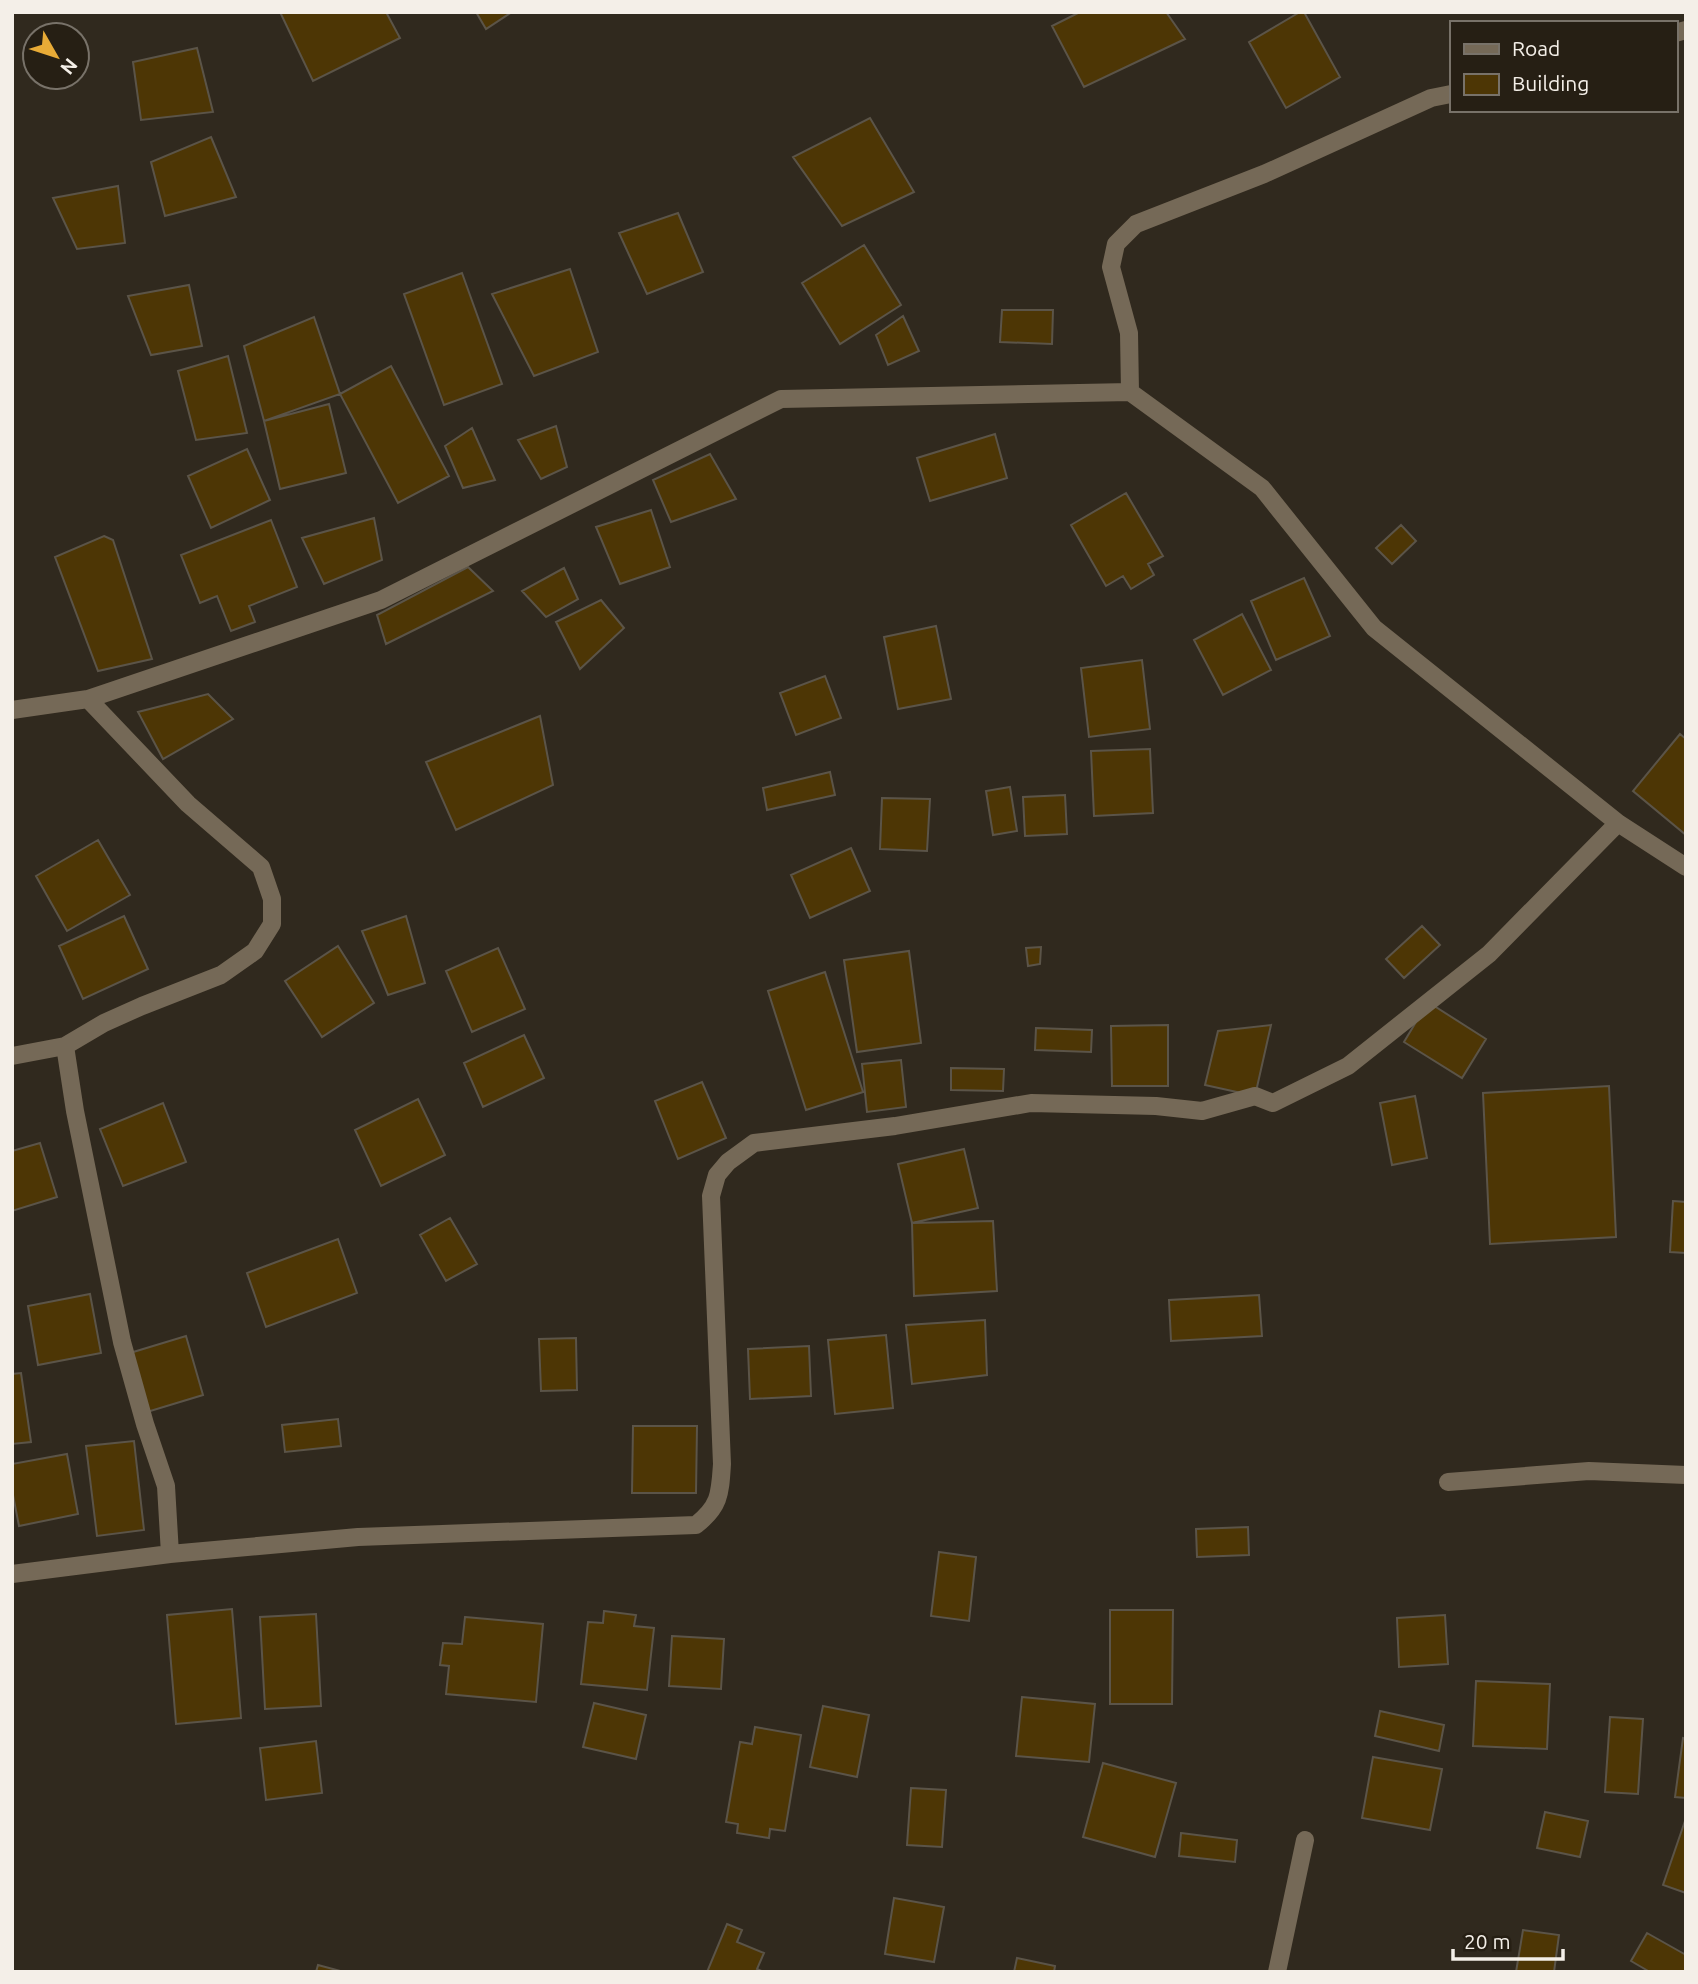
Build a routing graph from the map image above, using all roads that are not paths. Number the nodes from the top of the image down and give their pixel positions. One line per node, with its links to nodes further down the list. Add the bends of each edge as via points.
1 (1450, 94): 2 (street, via 1136,224 1116,244 1111,267 1129,333)
2 (1130, 393): 3 (street, via 781,399 381,600); 5 (street, via 1262,488 1374,628)
3 (88, 699): 4 (street); 7 (street, via 188,804 261,867 272,899 272,924 255,951 221,975 132,1010)
4 (12, 710)
5 (1618, 823): 6 (street); 11 (street, via 1479,962 1348,1066 1273,1103 1255,1096 1202,1111 1031,1103 754,1143 728,1162 717,1175 711,1196 720,1495 711,1514 696,1525 358,1537)
6 (1686, 867)
7 (65, 1046): 8 (street); 11 (street, via 122,1342 166,1486)
8 (12, 1056)
9 (1686, 1475): 10 (street, via 1589,1471)
10 (1448, 1482)
11 (170, 1554): 12 (street)
12 (12, 1574)
13 (1305, 1840): 14 (street)
14 (1277, 1972)

